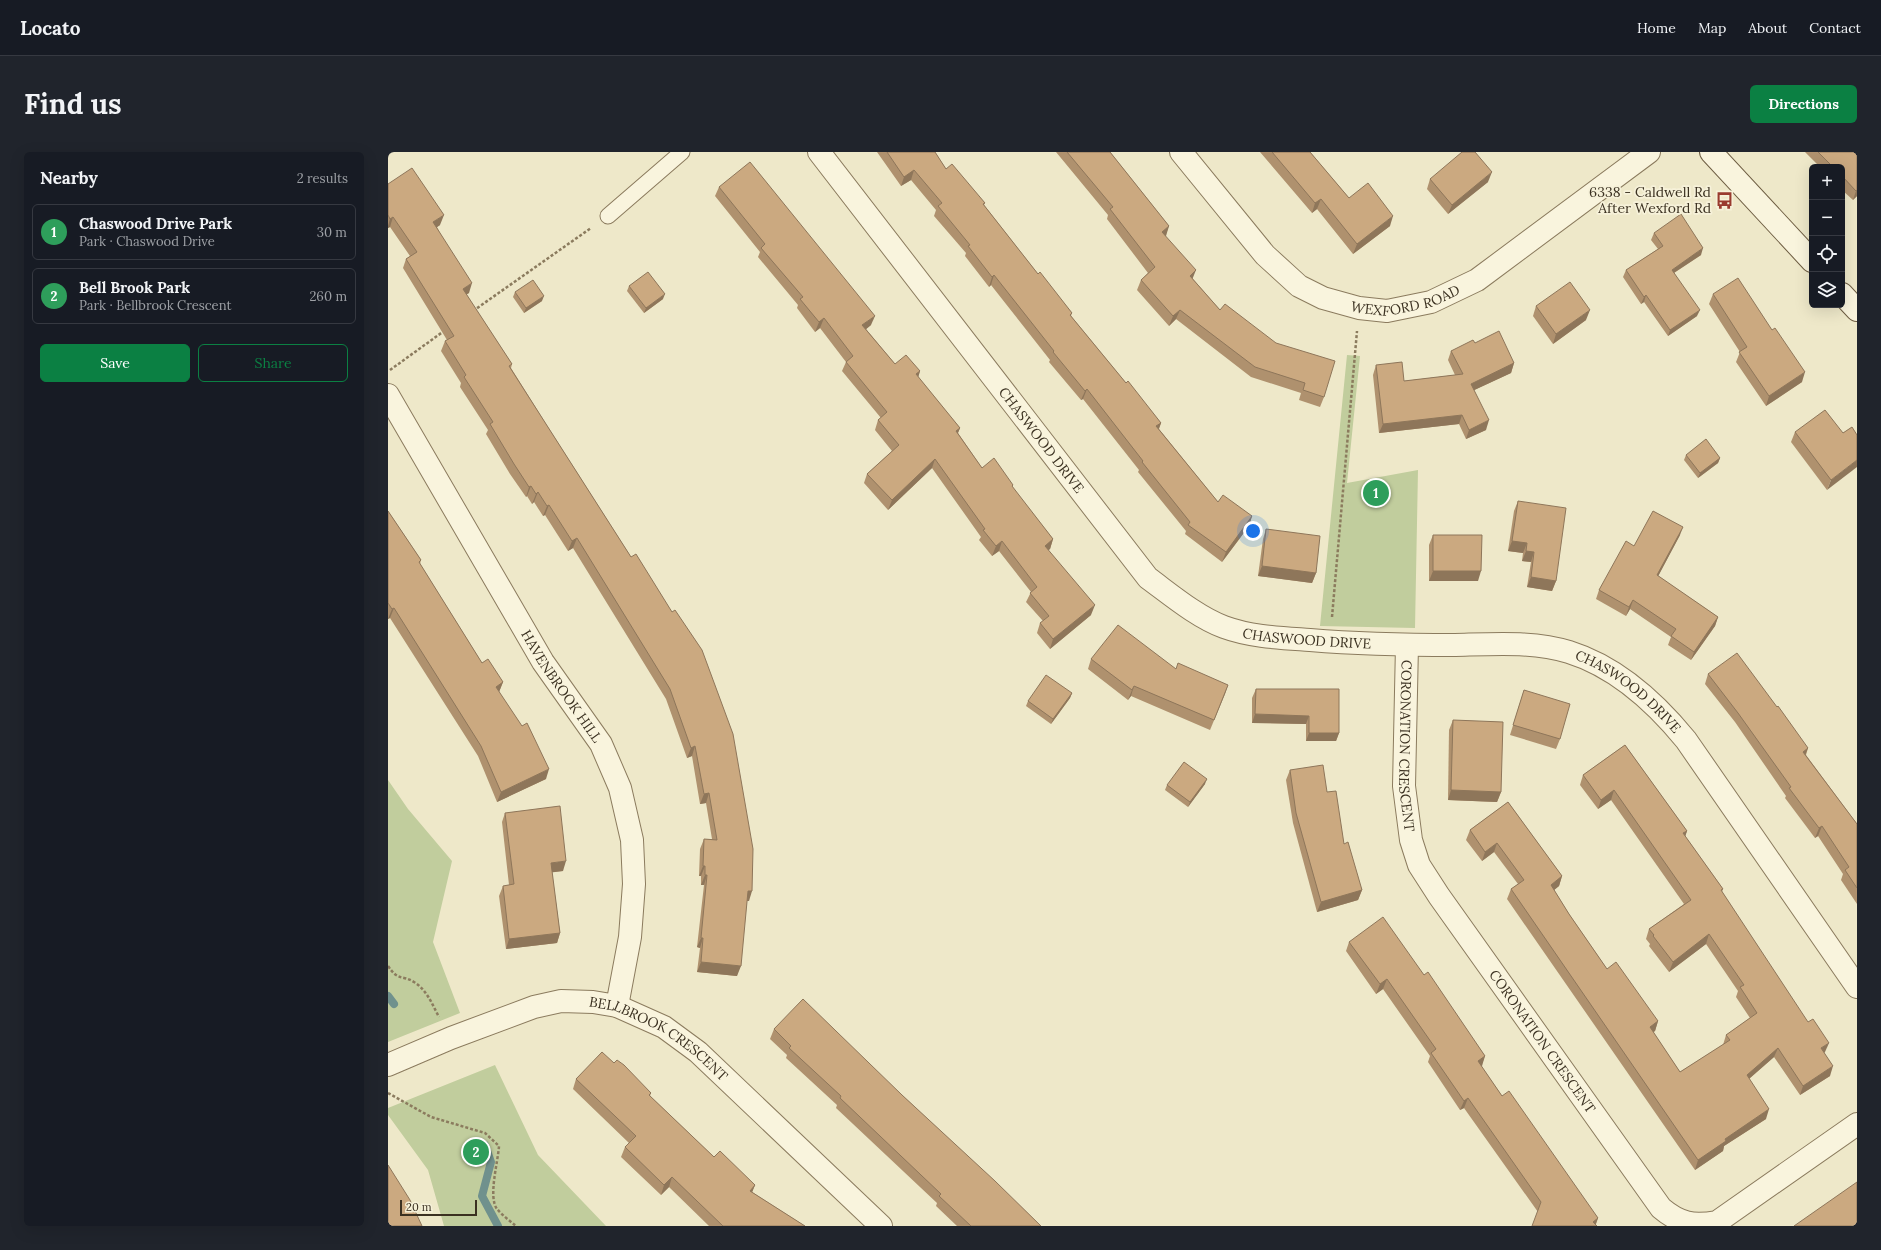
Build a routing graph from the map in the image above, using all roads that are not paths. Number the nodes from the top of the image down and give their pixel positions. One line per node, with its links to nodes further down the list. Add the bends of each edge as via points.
1 (682, 152): 6 (lane)
2 (819, 152): 11 (street, CHASWOOD DRIVE, via 1148,578 1185,606 1223,627 1267,637)
3 (1181, 152): 4 (street, WEXFORD ROAD, via 1265,255 1299,286 1323,298 1359,308 1387,311 1431,302 1477,280)
4 (1649, 152)
5 (1712, 152): 7 (street)
6 (608, 216)
7 (1809, 258)
8 (1845, 297): 9 (street)
9 (1857, 310)
10 (388, 395): 13 (street, HAVENBROOK HILL, via 543,662 601,744 620,788 632,840 634,884 630,937)
11 (1407, 645): 12 (street, CHASWOOD DRIVE, via 1535,644 1570,652 1601,665 1636,687 1668,717 1686,740); 15 (street, CORONATION CRESCENT, via 1404,786 1411,840 1419,864 1439,896 1661,1208 1688,1224 1698,1226 1717,1222)
12 (1857, 986)
13 (616, 1006): 14 (street, BELLBROOK CRESCENT, via 561,1001 534,1007); 16 (street, BELLBROOK CRESCENT, via 664,1027 698,1052)
14 (388, 1065)
15 (1857, 1124)
16 (881, 1226)

